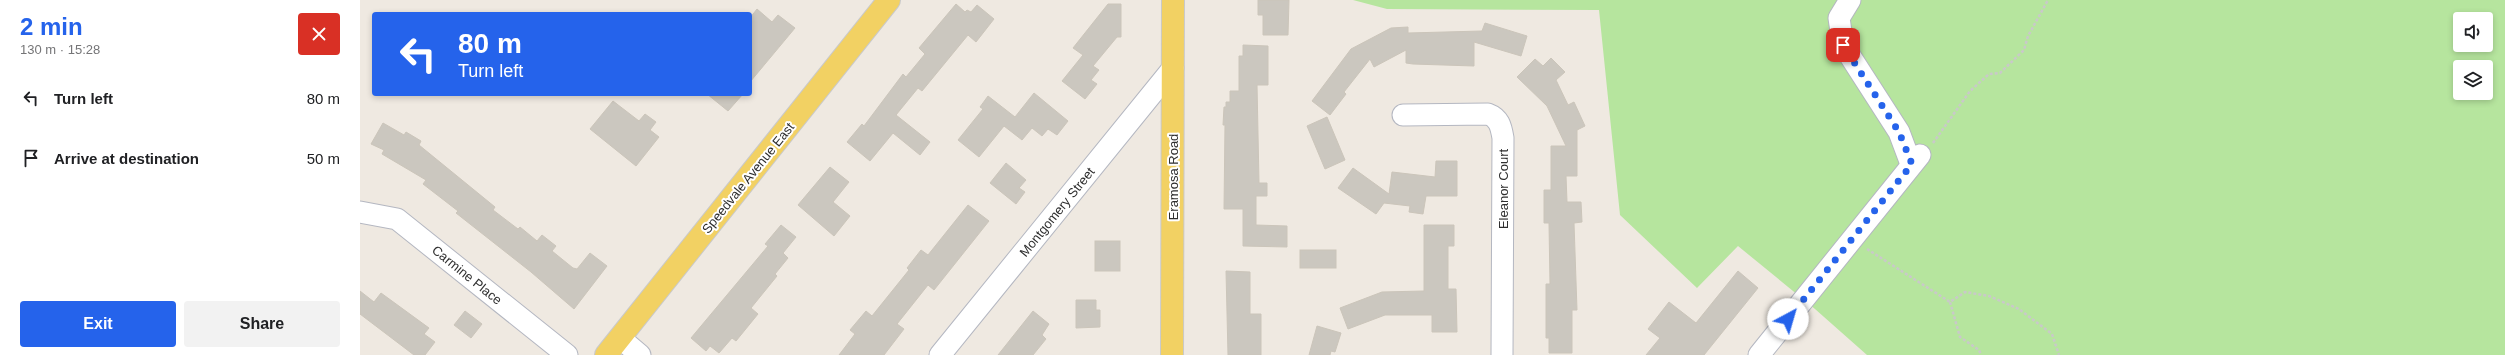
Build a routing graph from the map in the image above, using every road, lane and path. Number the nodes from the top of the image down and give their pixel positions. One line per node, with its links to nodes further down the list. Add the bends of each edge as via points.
1 (889, 0): 11 (main road, Speedvale Avenue East)
2 (1173, 0): 5 (main road, Eramosa Road)
3 (1850, 0): 7 (street, via 1839,18 1843,45)
4 (2048, 0): 7 (path, via 2028,36 2024,50 2000,73 1989,74 1970,91 1934,142)
5 (1173, 68): 15 (street, Montgomery Street); 16 (main road, Eramosa Road)
6 (1403, 115): 17 (street, Eleanor Court, via 1488,114 1495,117 1501,125)
7 (1916, 159): 9 (street)
8 (360, 212): 12 (street, Carmine Place, via 397,219)
9 (1853, 241): 10 (path); 18 (street)
10 (1950, 302): 19 (path, via 1960,338 1979,350); 20 (path, via 1965,292 1989,296 2019,309 2052,334)
11 (620, 338): 13 (main road, Speedvale Avenue East); 14 (street)
12 (567, 355)
13 (606, 355)
14 (640, 355)
15 (940, 355)
16 (1172, 355)
17 (1502, 355)
18 (1758, 355)
19 (1981, 355)
20 (2059, 355)

